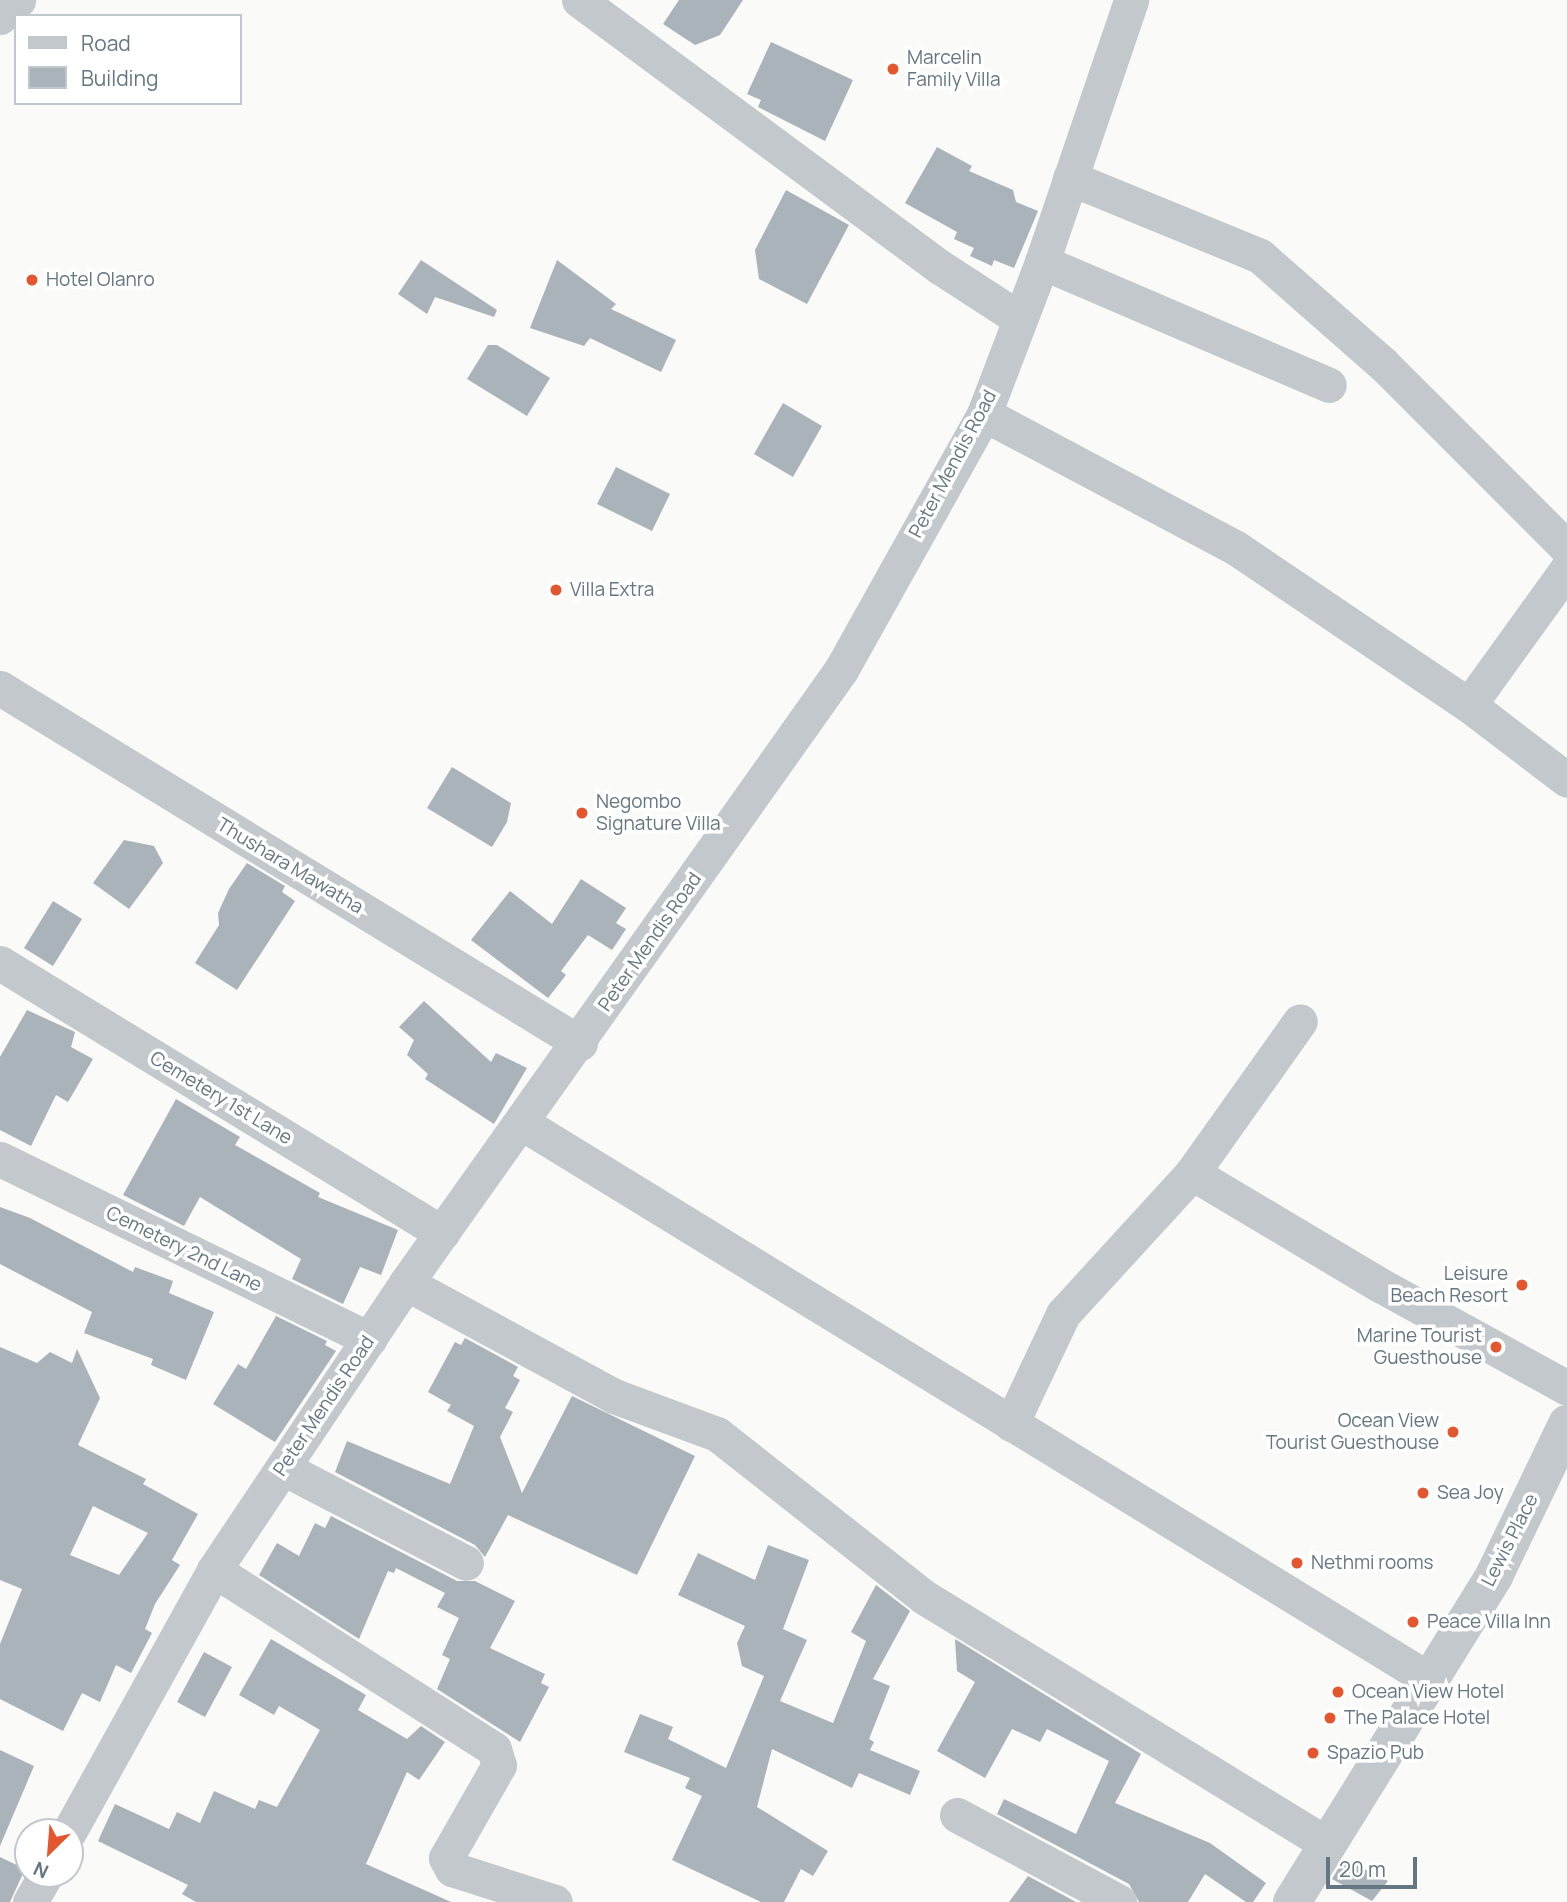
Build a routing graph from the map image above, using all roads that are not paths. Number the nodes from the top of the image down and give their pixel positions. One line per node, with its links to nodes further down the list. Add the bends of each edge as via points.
1 (19, 0): 4 (street)
2 (579, 0): 7 (street, via 940,267)
3 (1131, 0): 5 (street, Peter Mendis Road)
4 (0, 17)
5 (1070, 178): 6 (street, Peter Mendis Road); 10 (street, via 1260,257 1382,364)
6 (1042, 262): 7 (street, Peter Mendis Road); 8 (street)
7 (1020, 319): 9 (street, Peter Mendis Road)
8 (1329, 385)
9 (984, 414): 13 (street, via 1236,548); 17 (street, Peter Mendis Road, via 841,670)
10 (1567, 548)
11 (1567, 569): 13 (street)
12 (0, 688): 17 (street, Thushara Mawatha)
13 (1469, 705): 14 (street)
14 (1567, 780)
15 (0, 962): 21 (street, Cemetery 1st Lane)
16 (1300, 1021): 20 (street)
17 (580, 1043): 18 (street, Peter Mendis Road)
18 (522, 1123): 21 (street, Peter Mendis Road); 25 (street)
19 (0, 1159): 23 (street, Cemetery 2nd Lane)
20 (1192, 1173): 24 (street, via 1380,1285); 25 (street, via 1063,1314)
21 (442, 1233): 22 (street, Peter Mendis Road)
22 (406, 1283): 23 (street, Peter Mendis Road); 33 (street, via 614,1396 717,1434 924,1597)
23 (369, 1339): 27 (street, Peter Mendis Road)
24 (1567, 1388)
25 (1011, 1424): 30 (street)
26 (1567, 1424): 30 (street, Lewis Place, via 1494,1576)
27 (283, 1468): 28 (street); 29 (street, Peter Mendis Road)
28 (466, 1563)
29 (214, 1570): 32 (street, Peter Mendis Road); 34 (street, via 494,1749 499,1765 446,1858 452,1870)
30 (1432, 1681): 33 (street, Lewis Place)
31 (957, 1815): 35 (street)
32 (77, 1818)
33 (1326, 1844): 36 (street, Lewis Place)
34 (555, 1902)
35 (1119, 1902)
36 (1292, 1902)

